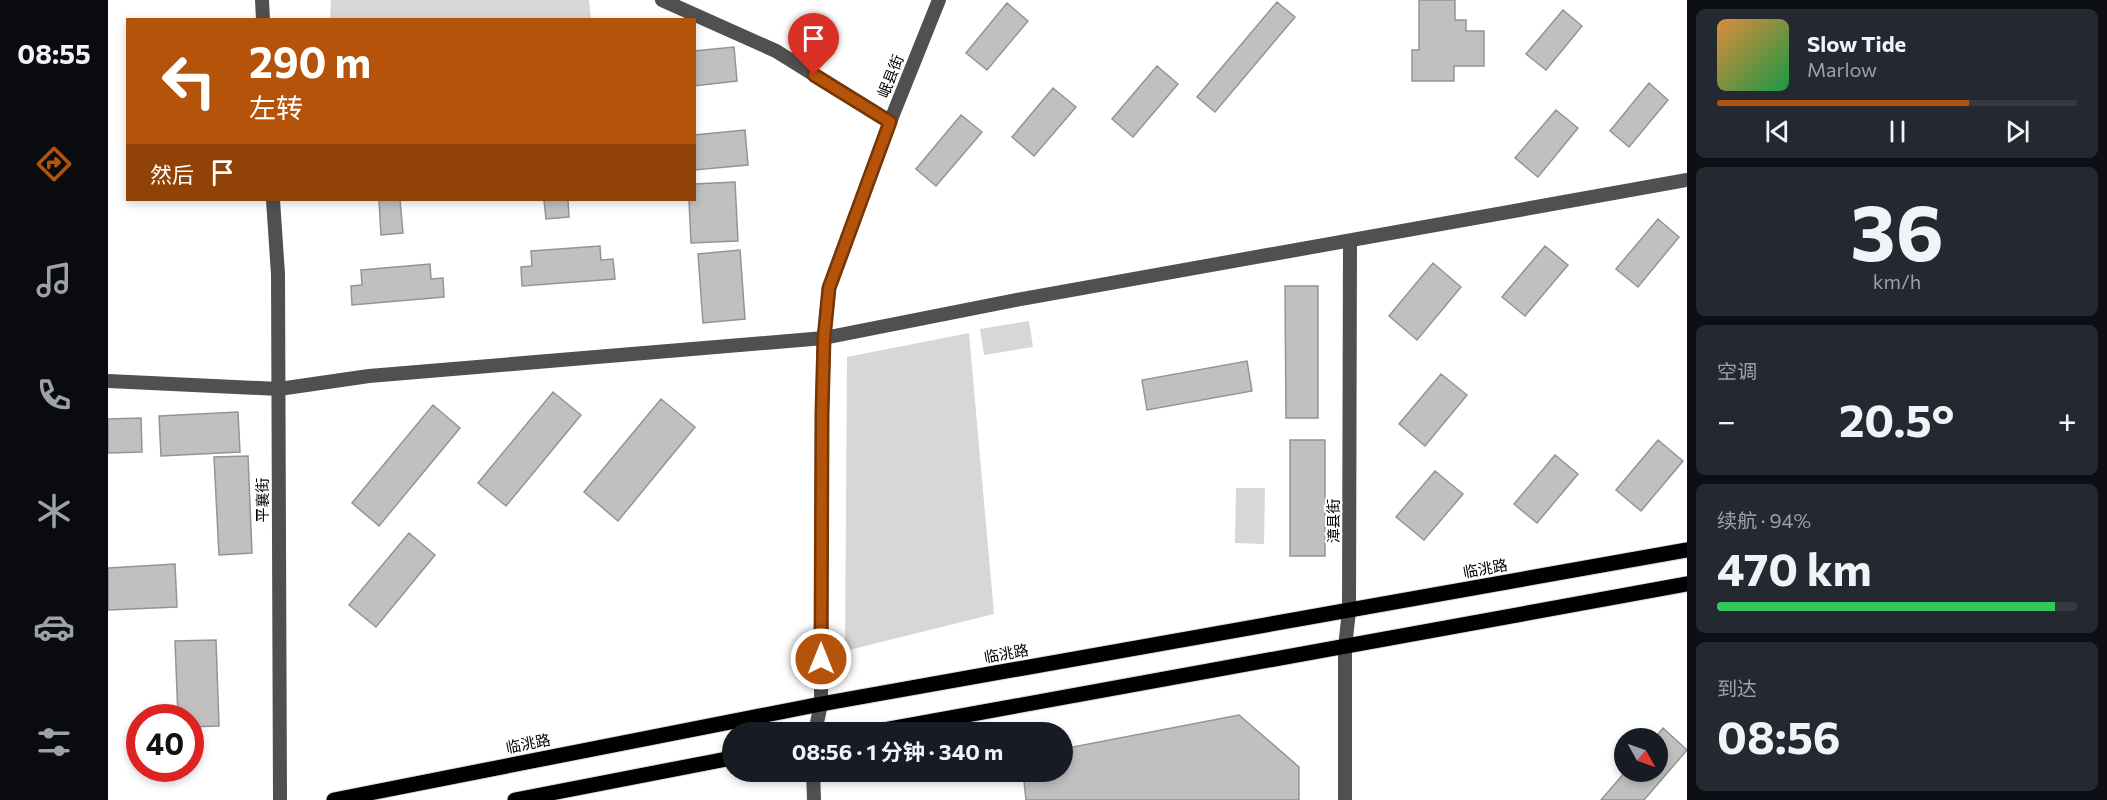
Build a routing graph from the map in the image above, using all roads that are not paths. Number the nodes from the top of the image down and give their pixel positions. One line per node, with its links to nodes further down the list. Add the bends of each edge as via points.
1 (262, 0): 4 (street)
2 (662, 0): 5 (street, via 776,51)
3 (939, 0): 5 (street, 岷县街)
4 (263, 18)
5 (890, 122): 9 (street, 岷县街, via 829,288)
6 (1687, 180): 8 (street)
7 (273, 201): 11 (street, 平襄街)
8 (1350, 242): 9 (street); 14 (street, 漳县街)
9 (824, 338): 11 (street, via 369,376); 16 (street, 岷县街)
10 (108, 381): 11 (street)
11 (279, 389): 21 (street, 平襄街)
12 (1687, 550): 14 (main road, 临洮路)
13 (1687, 584): 15 (main road)
14 (1349, 611): 15 (street, 漳县街); 16 (main road, 临洮路)
15 (1345, 647): 18 (main road); 25 (street, 漳县街)
16 (821, 704): 17 (street, 岷县街); 22 (main road, 临洮路)
17 (817, 722)
18 (929, 722)
19 (722, 760): 23 (main road)
20 (813, 782): 24 (street)
21 (280, 800)
22 (334, 800)
23 (515, 800)
24 (814, 800)
25 (1345, 800)

